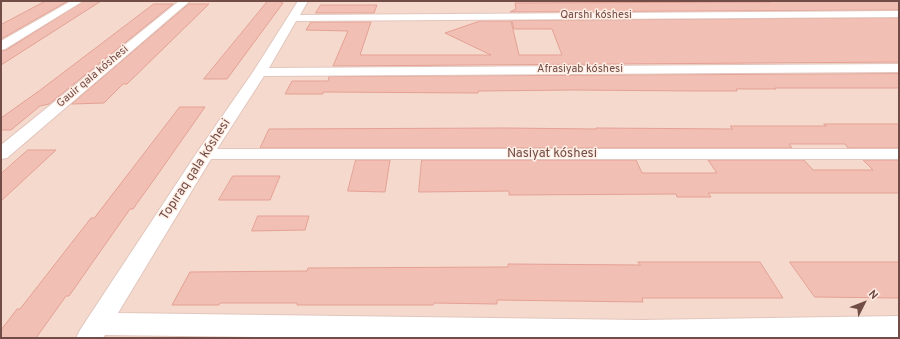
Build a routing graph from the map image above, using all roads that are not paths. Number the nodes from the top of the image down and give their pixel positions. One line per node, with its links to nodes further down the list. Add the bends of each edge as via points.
1 (78, 1): 6 (street)
2 (185, 1): 9 (street, Gauir qala kóshesi)
3 (303, 1): 5 (street, Topıraq qala kóshesi)
4 (899, 14): 5 (street, Qarshı kóshesi)
5 (293, 18): 8 (street, Topıraq qala kóshesi)
6 (1, 46)
7 (899, 68): 8 (street, Afrasiyab kóshesi)
8 (260, 72): 10 (street, Topıraq qala kóshesi)
9 (1, 154)
10 (205, 154): 11 (street, Nasiyat kóshesi); 13 (street, Topıraq qala kóshesi)
11 (899, 154)
12 (899, 327): 14 (street)
13 (93, 331): 14 (street)
14 (643, 334)

